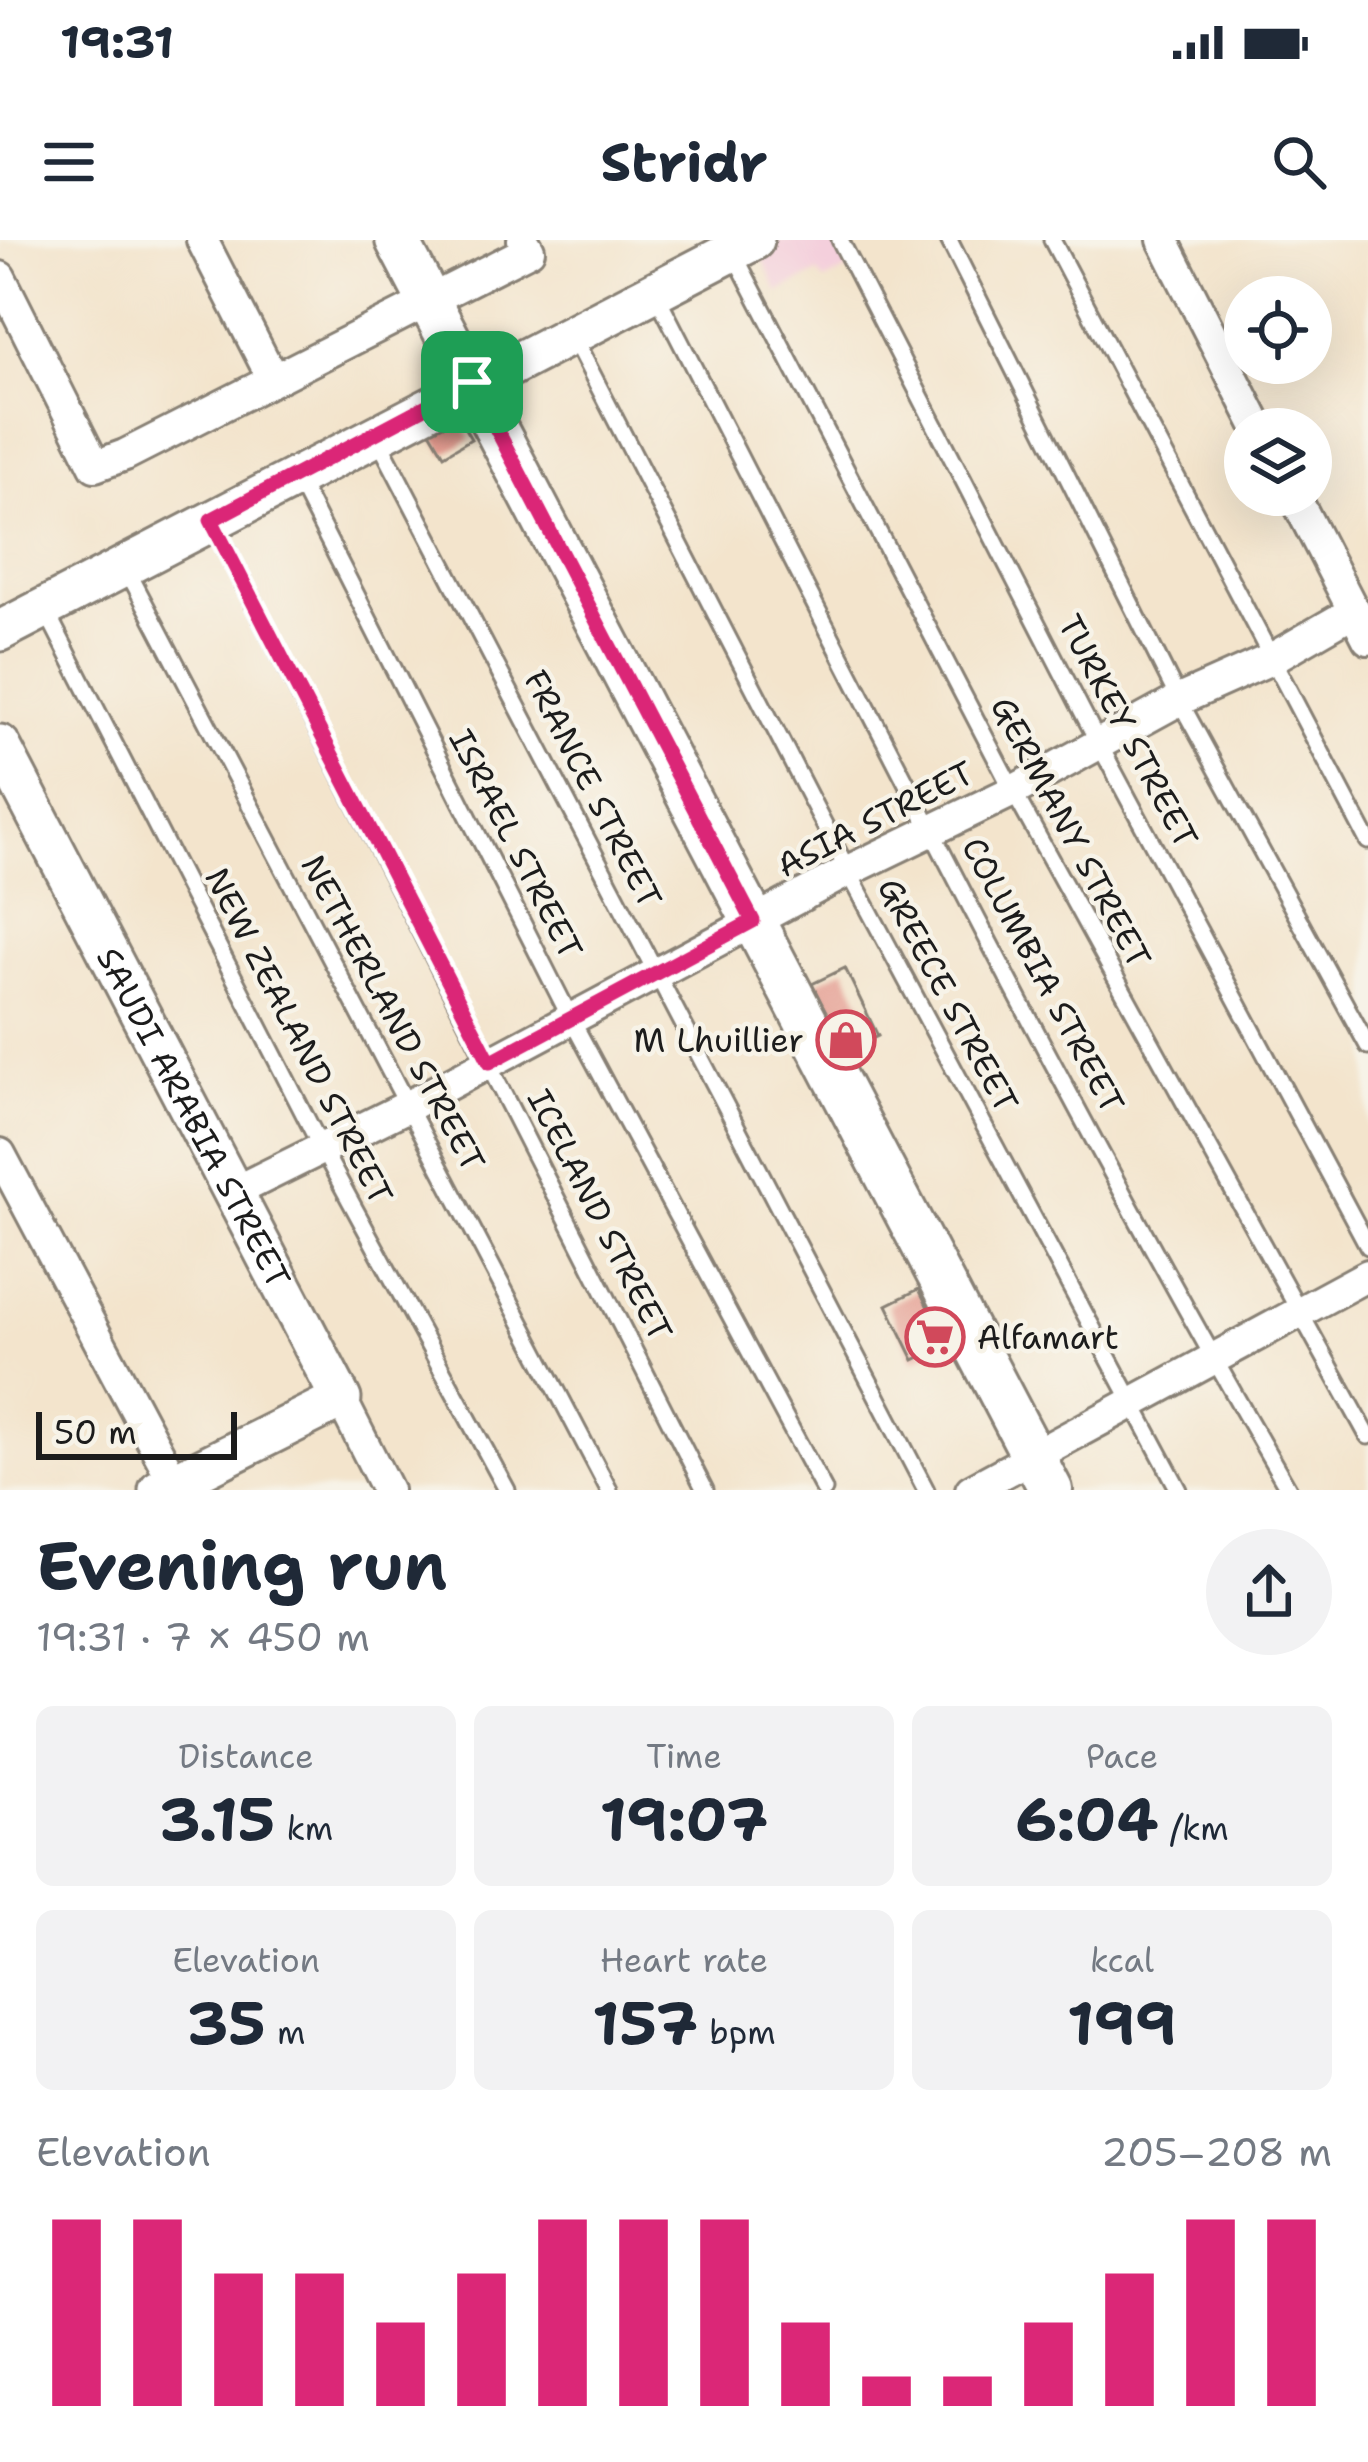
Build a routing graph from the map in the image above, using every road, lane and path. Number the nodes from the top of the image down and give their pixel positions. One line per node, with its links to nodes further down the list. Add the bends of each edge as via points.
1 (202, 240): 13 (street)
2 (397, 240): 11 (main road)
3 (523, 240): 11 (street, via 529,250)
4 (840, 240): 26 (lane, TURKEY STREET)
5 (949, 240): 25 (lane)
6 (1052, 240): 24 (lane)
7 (1163, 240): 15 (street)
8 (743, 246): 10 (street); 28 (lane, GERMANY STREET)
9 (0, 278): 13 (street, via 95,466)
10 (654, 291): 12 (street); 29 (lane, COLUMBIA STREET)
11 (435, 311): 13 (street); 14 (main road)
12 (571, 333): 14 (street); 31 (lane, GREECE STREET)
13 (273, 379)
14 (472, 382): 16 (street); 32 (main road)
15 (1248, 408)
16 (375, 434): 17 (street); 33 (lane, FRANCE STREET)
17 (296, 477): 19 (street); 34 (lane, ISRAEL STREET)
18 (1305, 516): 22 (street)
19 (211, 520): 20 (street); 36 (lane, ICELAND STREET)
20 (124, 564): 21 (street); 37 (lane, NETHERLAND STREET)
21 (44, 607): 23 (street); 38 (lane, NEW ZEALAND STREET)
22 (1361, 625): 24 (street, ASIA STREET)
23 (0, 631)
24 (1271, 659): 25 (street, ASIA STREET); 30 (lane)
25 (1179, 700): 26 (street, ASIA STREET); 35 (lane)
26 (1098, 742): 28 (street, ASIA STREET); 41 (lane, TURKEY STREET)
27 (0, 746): 40 (street, SAUDI ARABIA STREET)
28 (1013, 791): 29 (street, ASIA STREET); 43 (lane, GERMANY STREET)
29 (932, 829): 31 (street, ASIA STREET); 44 (lane, COLUMBIA STREET)
30 (1368, 841)
31 (848, 871): 32 (street, ASIA STREET); 46 (lane, GREECE STREET)
32 (753, 921): 33 (street, ASIA STREET); 48 (main road)
33 (655, 974): 34 (street, ASIA STREET); 55 (lane, FRANCE STREET)
34 (571, 1018): 36 (street, ASIA STREET); 54 (lane, ISRAEL STREET)
35 (1368, 1046)
36 (490, 1062): 37 (street, ASIA STREET); 53 (lane, ICELAND STREET)
37 (408, 1106): 38 (street, ASIA STREET); 52 (lane, NETHERLAND STREET)
38 (321, 1147): 40 (street, ASIA STREET); 51 (lane, NEW ZEALAND STREET)
39 (0, 1154): 49 (street)
40 (236, 1191): 45 (street, SAUDI ARABIA STREET)
41 (1368, 1246)
42 (1368, 1275): 43 (street)
43 (1298, 1313): 44 (street); 47 (lane, GERMANY STREET)
44 (1213, 1359): 46 (street); 58 (lane, COLUMBIA STREET)
45 (341, 1399): 49 (street); 50 (street, SAUDI ARABIA STREET)
46 (1131, 1405): 48 (street); 57 (lane, GREECE STREET)
47 (1368, 1436)
48 (1042, 1474): 56 (street)
49 (166, 1486)
50 (387, 1490)
51 (507, 1490)
52 (609, 1490)
53 (705, 1490)
54 (824, 1490)
55 (926, 1490)
56 (971, 1490)
57 (1179, 1490)
58 (1288, 1490)

